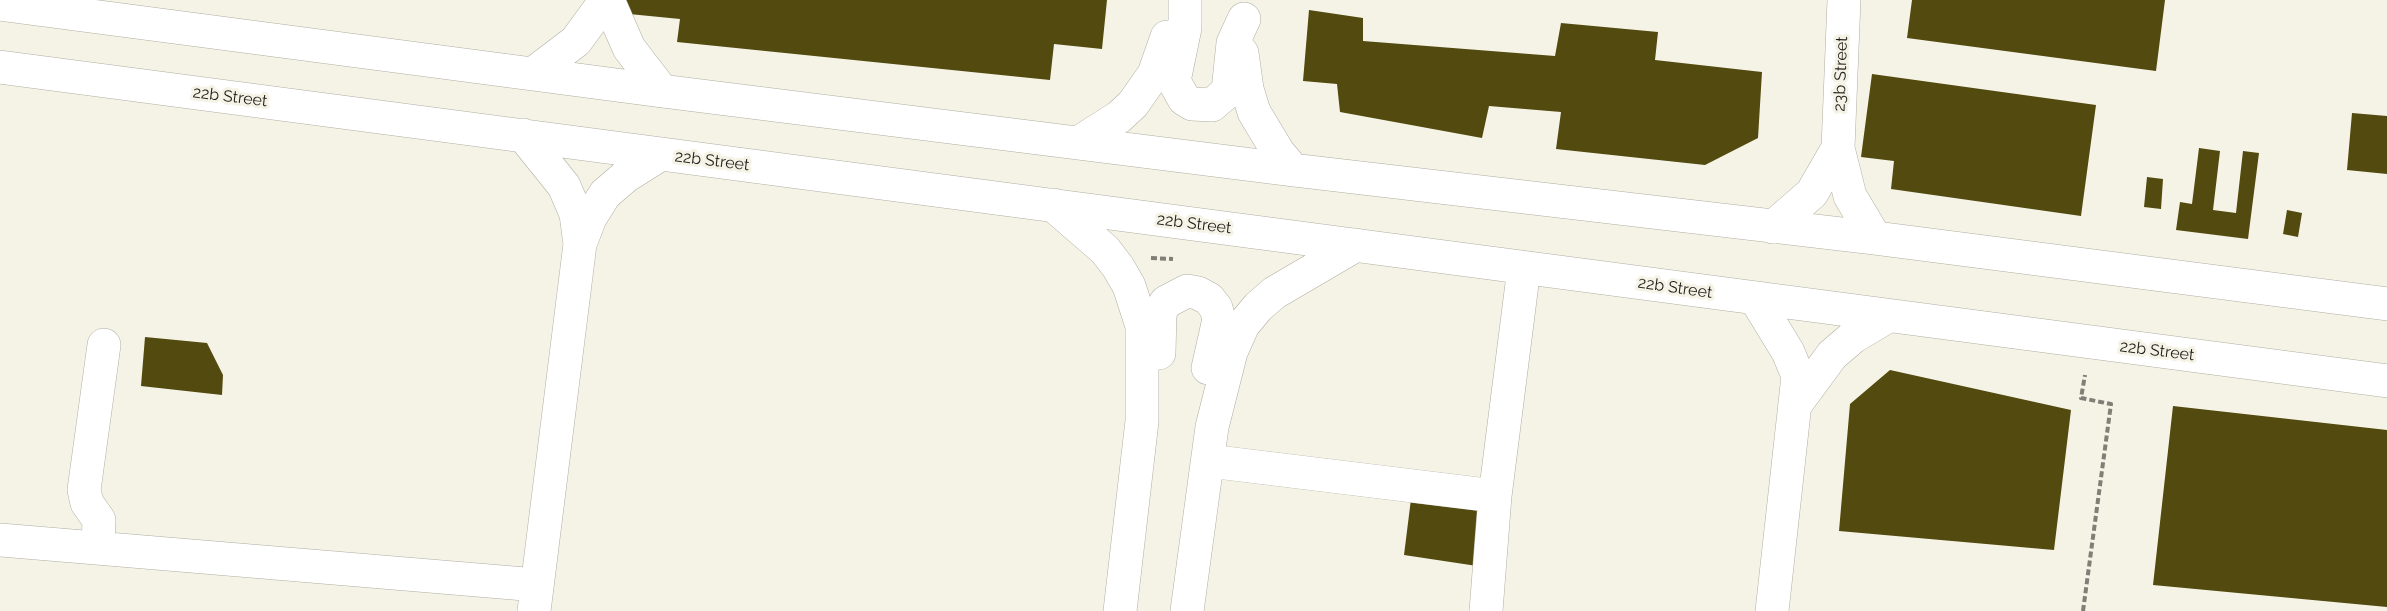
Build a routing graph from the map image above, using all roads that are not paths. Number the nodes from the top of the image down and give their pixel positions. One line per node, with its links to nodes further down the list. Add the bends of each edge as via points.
1 (607, 0): 7 (street, via 576,41); 9 (street, via 629,48)
2 (1172, 0): 11 (street, via 1161,56 1144,90 1119,117)
3 (1185, 0): 6 (street, via 1185,28 1174,81 1184,99 1192,104 1212,105 1228,91 1233,43)
4 (1844, 0): 12 (street, 23b Street)
5 (9, 3): 7 (street)
6 (1246, 10): 14 (street, via 1243,66 1254,112)
7 (534, 73): 9 (street)
8 (8, 74): 10 (street, 22b Street)
9 (662, 91): 11 (street)
10 (523, 135): 13 (street, 22b Street); 18 (street, via 564,186 576,214)
11 (1078, 143): 14 (street)
12 (1838, 148): 16 (street, 23b Street, via 1812,192); 17 (street, 23b Street, via 1850,196)
13 (661, 154): 15 (street, 22b Street); 18 (street, via 605,194)
14 (1293, 170): 16 (street)
15 (1053, 206): 19 (street, 22b Street); 27 (street, via 1105,250 1129,286 1142,326)
16 (1773, 226): 17 (street)
17 (1875, 238): 22 (street)
18 (580, 244): 33 (street)
19 (1356, 245): 20 (street, 22b Street); 28 (street, via 1295,279 1258,307 1243,325 1231,352)
20 (1524, 268): 21 (street, 22b Street); 30 (street)
21 (1755, 298): 23 (street, 22b Street); 26 (street, via 1798,376)
22 (2387, 304)
23 (1888, 316): 25 (street, 22b Street); 26 (street, via 1832,355)
24 (104, 345): 32 (street, via 84,490 87,503 99,520)
25 (2387, 381)
26 (1796, 404): 37 (street)
27 (1142, 421): 28 (street, via 1158,388 1160,312 1166,302 1186,291 1209,299 1219,319 1202,394 1202,406); 34 (street)
28 (1212, 427): 29 (street)
29 (1209, 461): 30 (street); 35 (street)
30 (1495, 496): 36 (street)
31 (0, 540): 32 (street)
32 (98, 548): 33 (street)
33 (535, 598)
34 (1120, 611)
35 (1187, 611)
36 (1486, 611)
37 (1773, 611)

